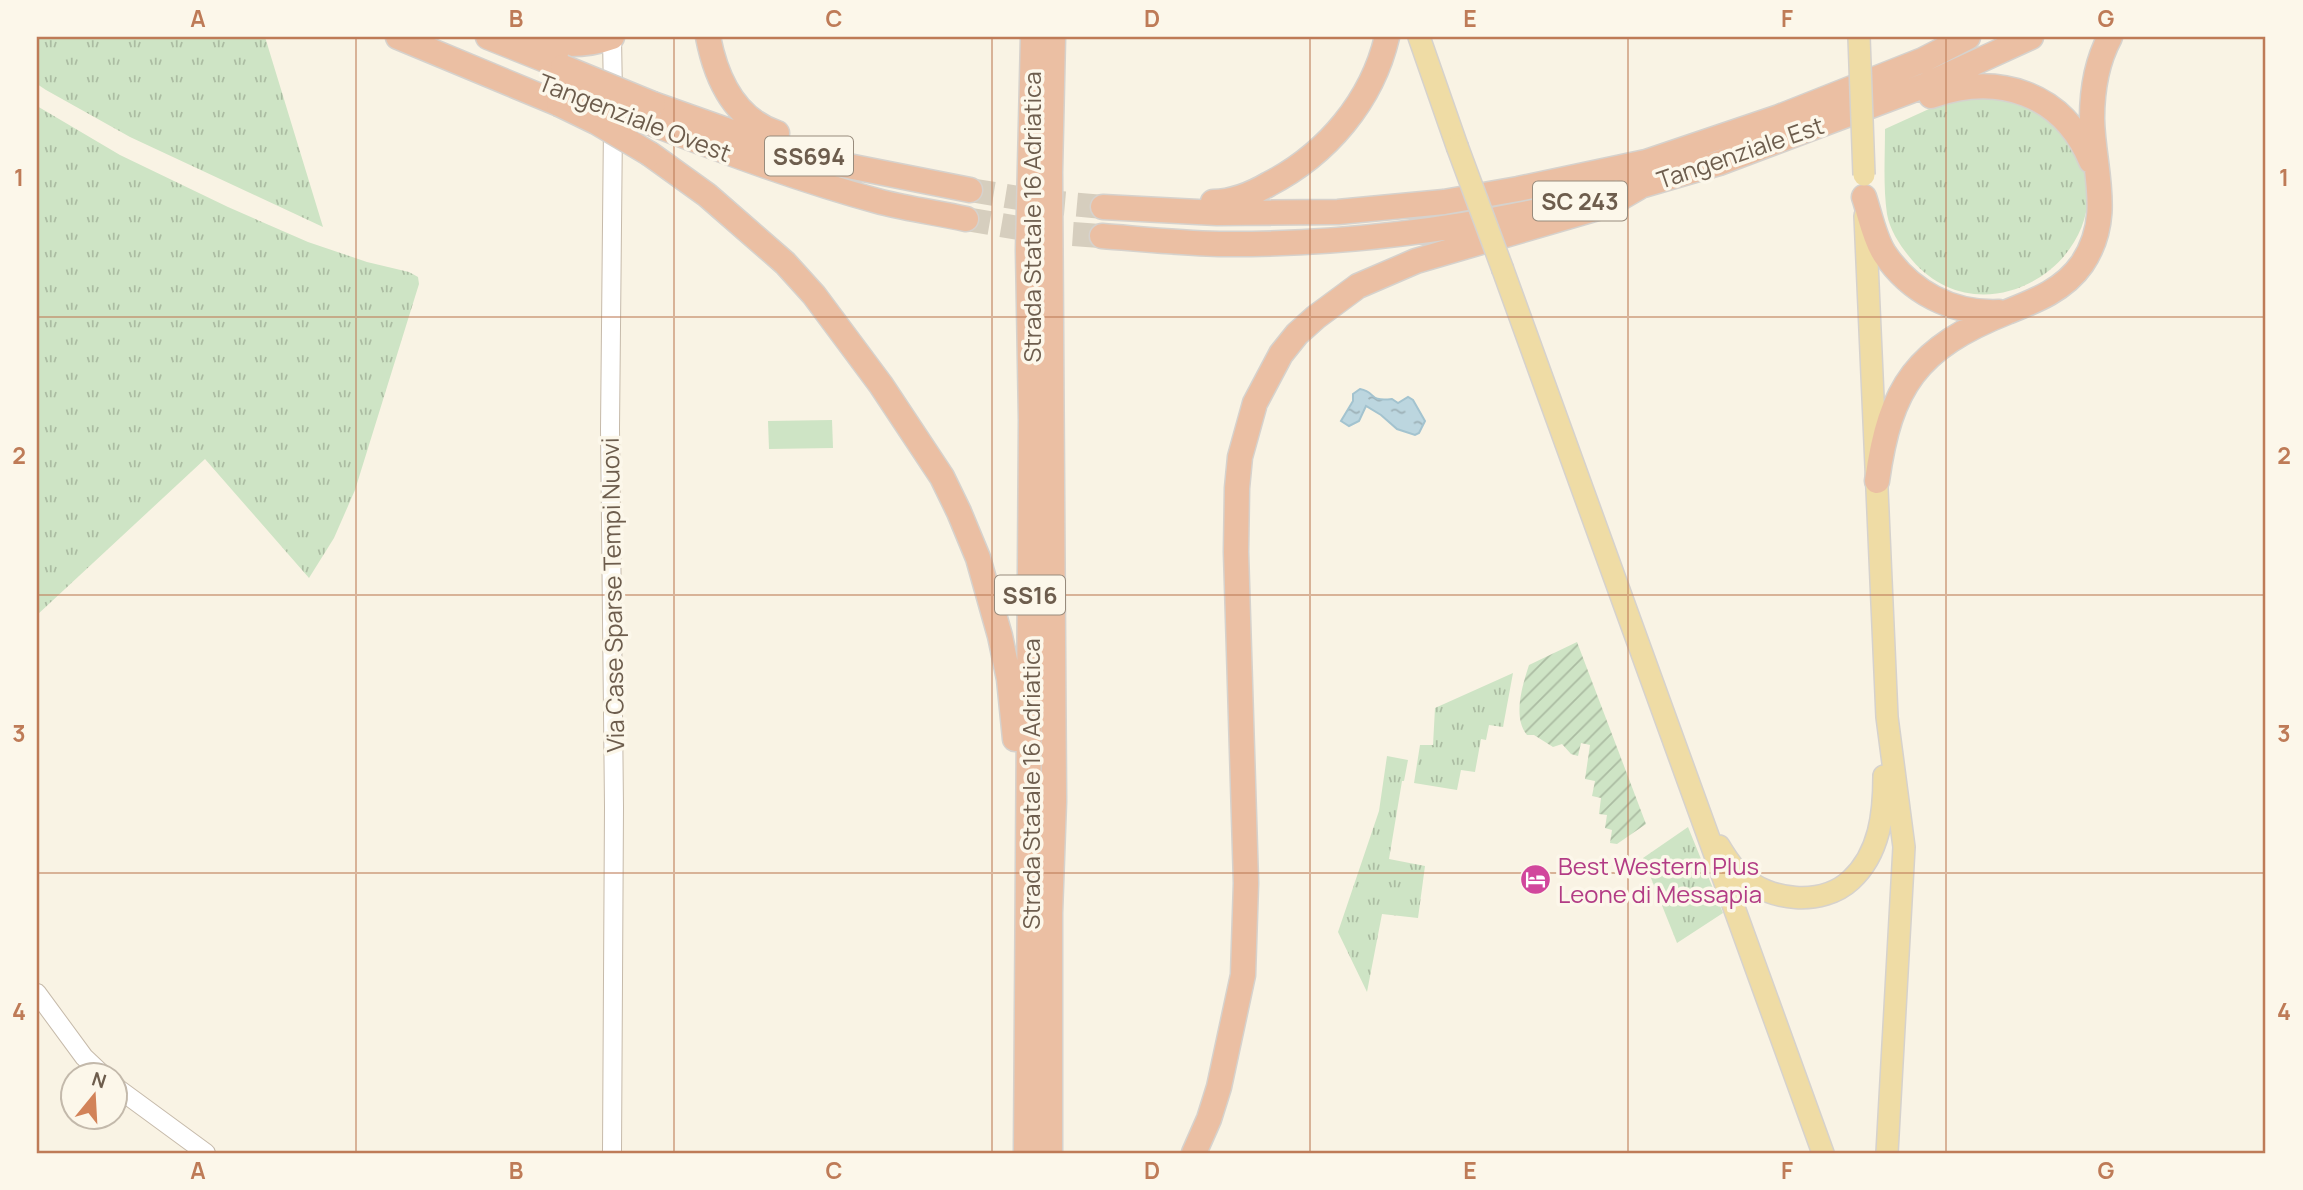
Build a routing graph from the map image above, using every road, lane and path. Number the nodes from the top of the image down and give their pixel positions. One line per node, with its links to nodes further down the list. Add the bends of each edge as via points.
1 (398, 37): 17 (highway)
2 (429, 37): 17 (highway, Tangenziale Ovest / SS694)
3 (488, 37): 17 (highway, Tangenziale Ovest / SS694)
4 (520, 37): 17 (highway, via 541,43)
5 (612, 37): 17 (highway, via 584,43); 36 (street, Via Case Sparse Tempi Nuovi)
6 (708, 37): 18 (highway, Tangenziale Ovest / SS694, via 722,84 750,121 841,153 934,174 958,188 838,164)
7 (1019, 37): 26 (highway, via 1019,207)
8 (1033, 37): 26 (highway, Strada Statale 16 Adriatica / SS16)
9 (1052, 37): 20 (highway, Strada Statale 16 Adriatica / SS16)
10 (1064, 37): 20 (highway, via 1059,130)
11 (1387, 37): 14 (highway, Tangenziale Est, via 1376,71 1346,122 1328,143 1273,182 1221,202 1116,198 1103,207 1217,213 1338,212 1444,202 1518,189 1646,162 1779,117 1923,60)
12 (1419, 37): 30 (main road, bridge)
13 (1858, 37): 22 (main road, bridge)
14 (1968, 37)
15 (2031, 37): 19 (highway, Tangenziale Est / SC 243, via 1926,85)
16 (2110, 37): 21 (highway, via 2095,81 2092,119)
17 (561, 76): 18 (highway, Tangenziale Ovest / SS694, bridge); 31 (highway, bridge, via 596,122 650,154 785,263 849,340 942,477 978,558 1009,679 1015,719 1017,901)
18 (655, 115): 24 (highway, Tangenziale Ovest / SS694, via 729,154 809,181)
19 (1769, 144): 21 (highway, via 1796,144 1953,88 1993,86 2025,94 2059,113 2085,146); 23 (highway, Tangenziale Est / SC 243)
20 (1050, 158): 38 (highway, Strada Statale 16 Adriatica / SS16, via 1054,801)
21 (2097, 174): 27 (highway, via 2098,225 2081,264 2051,293)
22 (1864, 186): 27 (highway, via 1883,251 1916,288 1960,309); 28 (main road)
23 (1639, 187): 25 (highway, Tangenziale Est / SC 243, via 1530,213 1327,241 1219,244); 39 (highway, via 1608,205 1416,261 1359,286 1297,334 1255,403 1237,488 1246,883 1243,975 1219,1087)
24 (966, 219)
25 (1102, 236)
26 (1028, 250): 31 (highway, Strada Statale 16 Adriatica / SS16)
27 (2010, 311): 28 (highway, via 1964,331 1926,359 1910,378 1889,417)
28 (1877, 481): 29 (main road)
29 (1887, 717): 30 (main road, via 1882,822 1863,865 1836,890 1803,898 1760,889 1731,865); 41 (main road, via 1904,846)
30 (1695, 802): 40 (main road)
31 (1029, 973): 37 (highway, Strada Statale 16 Adriatica / SS16)
32 (37, 993): 33 (street)
33 (87, 1060)
34 (130, 1097): 35 (street)
35 (206, 1153)
36 (612, 1153)
37 (1026, 1153)
38 (1050, 1153)
39 (1194, 1153)
40 (1822, 1153)
41 (1887, 1153)

